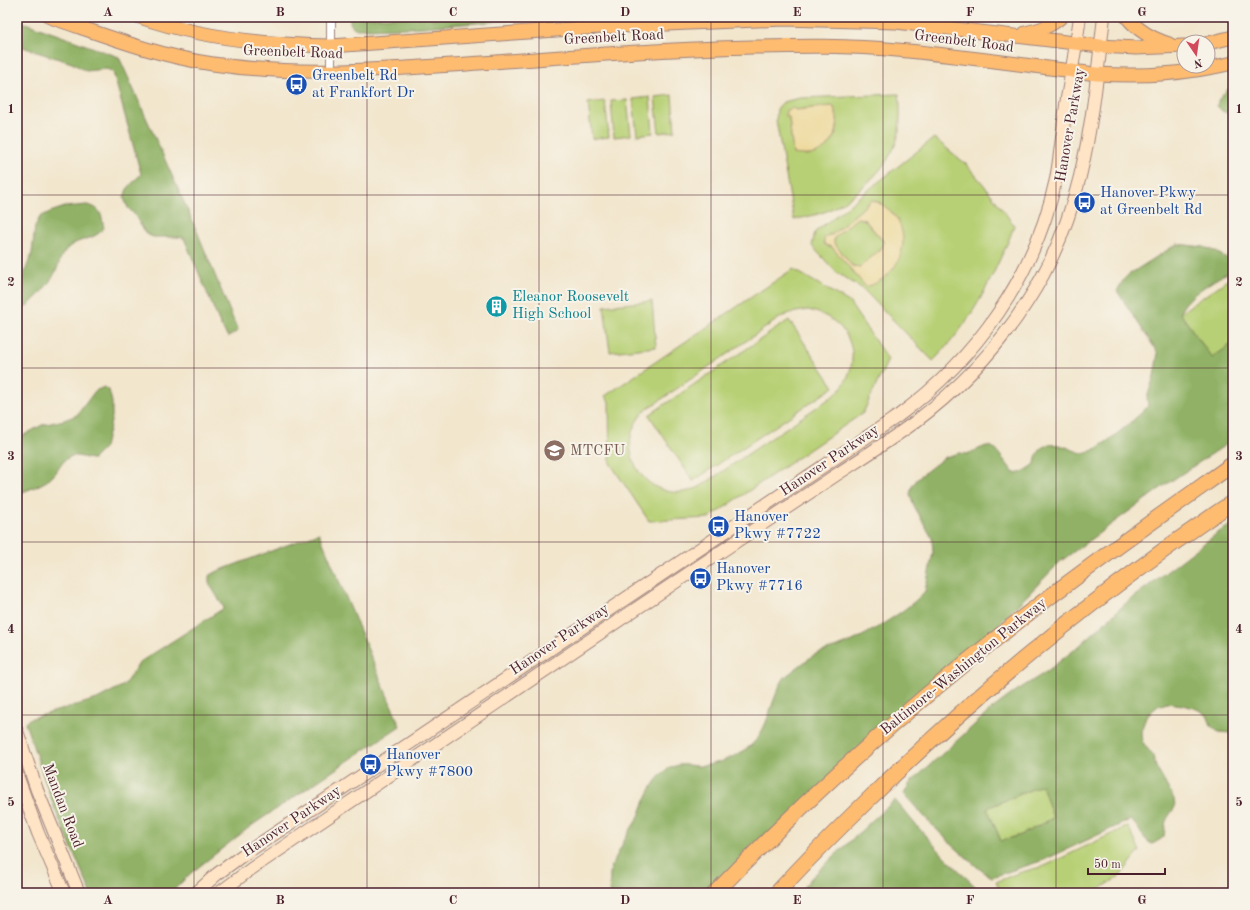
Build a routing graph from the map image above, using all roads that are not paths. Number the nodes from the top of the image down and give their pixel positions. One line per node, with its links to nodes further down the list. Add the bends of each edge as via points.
1 (50, 17): 18 (main road, Greenbelt Road, via 171,56 212,64 275,71)
2 (140, 17): 12 (main road, Greenbelt Road, via 182,30 230,38 290,45)
3 (331, 17): 12 (street)
4 (1061, 17): 8 (main road, via 1051,26)
5 (1080, 17): 11 (street, Hanover Parkway)
6 (1104, 17): 13 (street, Hanover Parkway)
7 (1127, 17): 14 (main road, via 1154,39)
8 (1017, 35): 11 (main road, Greenbelt Road); 12 (main road, Greenbelt Road, via 896,22 783,20 599,27)
9 (1233, 37): 10 (main road)
10 (1216, 41)
11 (1076, 43): 13 (main road, Greenbelt Road); 17 (street, Hanover Parkway)
12 (331, 46): 18 (street)
13 (1100, 46): 15 (main road, Greenbelt Road); 19 (street, Hanover Parkway)
14 (1176, 46)
15 (1176, 47)
16 (1233, 63): 19 (main road, Greenbelt Road, via 1156,76)
17 (1072, 71): 18 (main road, Greenbelt Road, via 896,50 849,47 752,47); 19 (main road, Greenbelt Road); 26 (street, Hanover Parkway, via 1056,179 1031,255 992,322 941,381 898,416 243,855)
18 (331, 72)
19 (1097, 74): 27 (street, Hanover Parkway, via 1086,151 1072,206 1056,250 1014,322 967,377 933,408 899,433 697,567)
20 (1233, 464): 28 (highway, Baltimore-Washington Parkway, via 1090,566 944,680 760,846)
21 (1233, 502): 29 (highway, Baltimore-Washington Parkway, via 1168,547 1022,660 898,770)
22 (17, 730): 25 (street, Mandan Road, via 37,790)
23 (17, 775): 24 (street, Mandan Road)
24 (64, 893)
25 (79, 893)
26 (196, 893)
27 (219, 893)
28 (715, 893)
29 (777, 893)

